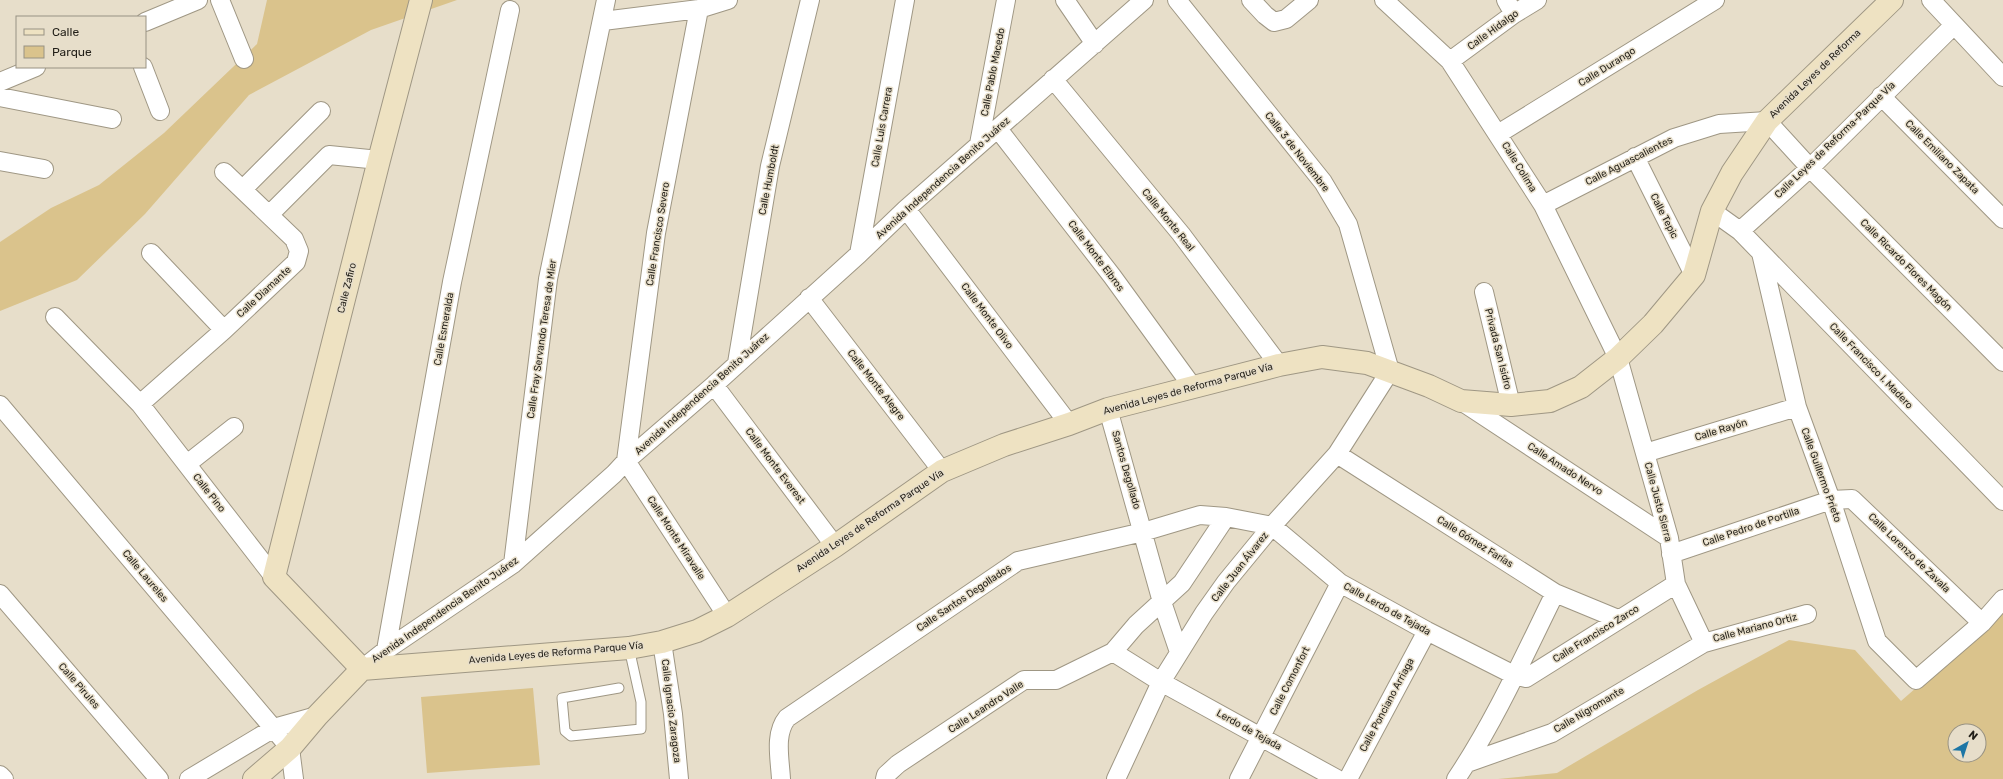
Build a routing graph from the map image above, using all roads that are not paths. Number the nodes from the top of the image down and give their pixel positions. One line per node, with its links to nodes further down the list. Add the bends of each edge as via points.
1 (198, 0): 23 (street)
2 (220, 0): 26 (street)
3 (421, 0): 43 (street, Calle Zafiro)
4 (606, 0): 22 (street, Calle Fray Servando Teresa de Mier)
5 (728, 0): 20 (street)
6 (810, 0): 66 (street, Calle Humboldt, via 770,166)
7 (905, 0): 58 (street, Calle Luis Carrera)
8 (1006, 0): 41 (street, Calle Pablo Macedo)
9 (1065, 0): 25 (street)
10 (1144, 0): 25 (street, Avenida Independencia Benito Juárez)
11 (1177, 0): 68 (street, Calle 3 de Noviembre, via 1323,182 1348,224)
12 (1251, 0): 13 (street, via 1274,22 1286,19)
13 (1309, 0)
14 (1384, 0): 27 (street, Calle Colima)
15 (1537, 0): 19 (street, Calle Hidalgo)
16 (1715, 0): 40 (street, Calle Durango)
17 (1892, 0): 38 (street, Avenida Leyes de Reforma)
18 (1931, 0): 24 (street)
19 (1510, 7): 27 (street, Calle Hidalgo)
20 (699, 9): 22 (street); 81 (street, Calle Francisco Severo, via 656,233)
21 (510, 10): 107 (street, Calle Esmeralda, via 452,282)
22 (603, 21): 91 (street, Calle Fray Servando Teresa de Mier, via 548,279)
23 (146, 22)
24 (1954, 25): 30 (street); 33 (street, Calle Leyes de Reforma-Parque Vía)
25 (1094, 44): 31 (street, Avenida Independencia Benito Juárez)
26 (244, 59)
27 (1450, 62): 40 (street, Calle Colima)
28 (34, 68): 32 (street)
29 (144, 68): 36 (street)
30 (2003, 76)
31 (1053, 79): 39 (street, Avenida Independencia Benito Juárez); 67 (street, Calle Monte Real, via 1181,234)
32 (0, 82)
33 (1881, 96): 45 (street, Calle Leyes de Reforma-Parque Vía); 53 (street, Calle Emiliano Zapata)
34 (0, 97): 37 (street)
35 (321, 110): 48 (street)
36 (160, 111)
37 (112, 119)
38 (1767, 120): 42 (street, Calle Aguascalientes, via 1719,124 1674,138); 45 (street, Calle Ricardo Flores Magón); 51 (street, Avenida Leyes de Reforma, via 1732,173)
39 (998, 129): 41 (street, Avenida Independencia Benito Juárez); 70 (street, Calle Monte Elbros, via 1112,276)
40 (1498, 134): 49 (street, Calle Colima)
41 (979, 144): 50 (street, Avenida Independencia Benito Juárez)
42 (1635, 157): 49 (street, Calle Aguascalientes); 59 (street, Calle Tepic)
43 (379, 160): 52 (street, via 329,155); 92 (street, Calle Zafiro)
44 (0, 161): 46 (street)
45 (1810, 168): 54 (street, Calle Leyes de Reforma-Parque Vía); 64 (street, Calle Ricardo Flores Magón)
46 (44, 169)
47 (224, 172): 48 (street, Calle Diamante)
48 (243, 189): 52 (street, Calle Diamante)
49 (1543, 205): 65 (street, Calle Colima)
50 (906, 208): 58 (street, Avenida Independencia Benito Juárez); 77 (street, Calle Monte Olivo)
51 (1712, 211): 54 (street); 55 (street, Avenida Leyes de Reforma)
52 (269, 215): 63 (street, Calle Diamante, via 294,239 299,251 296,262)
53 (2003, 219)
54 (1740, 231): 57 (street, Calle Francisco I. Madero)
55 (1703, 240): 59 (street, Avenida Leyes de Reforma Parque Vía)
56 (151, 253): 63 (street)
57 (1761, 253): 75 (street, Calle Guillermo Prieto); 85 (street, Calle Francisco I. Madero)
58 (859, 254): 61 (street, Avenida Independencia Benito Juárez)
59 (1694, 276): 65 (street, Avenida Leyes de Reforma Parque Vía, via 1653,324)
60 (1484, 292): 74 (street, Privada San Isidro)
61 (809, 298): 66 (street, Avenida Independencia Benito Juárez); 83 (street, Calle Monte Alegre)
62 (55, 317): 72 (street, Calle Pino)
63 (224, 330): 72 (street, Calle Diamante)
64 (2000, 354)
65 (1618, 358): 74 (street, Avenida Leyes de Reforma Parque Vía, via 1581,387 1568,393 1550,401); 79 (street, Calle Justo Sierra)
66 (738, 363): 69 (street, Avenida Independencia Benito Juárez)
67 (1279, 365): 68 (street, Avenida Leyes de Reforma Parque Vía, via 1322,357 1367,363); 70 (street, Avenida Leyes de Reforma Parque Vía)
68 (1390, 371): 71 (street, Avenida Leyes de Reforma Parque Vía); 80 (street, Calle Juan Álvarez)
69 (714, 385): 81 (street, Avenida Independencia Benito Juárez); 89 (street, Calle Monte Everest)
70 (1192, 386): 76 (street, Avenida Leyes de Reforma Parque Vía)
71 (1461, 401): 74 (street, Avenida Leyes de Reforma Parque Vía); 90 (street, Calle Amado Nervo)
72 (140, 404): 82 (street, Calle Pino)
73 (0, 405): 115 (street, Calle Laureles)
74 (1511, 406)
75 (1796, 407): 79 (street, Calle Rayón); 84 (street, Calle Guillermo Prieto)
76 (1108, 409): 77 (street, Avenida Leyes de Reforma Parque Vía); 88 (street, Santos Degollado)
77 (1069, 424): 83 (street, Avenida Leyes de Reforma Parque Vía, via 1004,445)
78 (234, 427): 82 (street)
79 (1645, 453): 90 (street, Calle Justo Sierra)
80 (1337, 454): 87 (street, Calle Juan Álvarez); 95 (street, Calle Gómez Farías)
81 (626, 461): 91 (street, Avenida Independencia Benito Juárez); 100 (street, Calle Monte Miravalle)
82 (187, 464): 92 (street, Calle Pino)
83 (942, 471): 89 (street, Avenida Leyes de Reforma Parque Vía)
84 (1831, 500): 90 (street, Calle Pedro de Portilla); 102 (street, Calle Lorenzo de Zavala, via 1852,498); 102 (street, Calle Guillermo Prieto, via 1877,641 1916,680)
85 (2003, 501)
86 (1226, 517): 87 (street, Calle Santos Degollados); 88 (street, Calle Santos Degollados, via 1200,515); 98 (street, Calle Leandro Valle, via 1182,583)
87 (1272, 526): 93 (street, Calle Lerdo de Tejada); 109 (street, Calle Juan Álvarez, via 1226,582)
88 (1143, 532): 98 (street, Santos Degollado); 126 (street, Calle Santos Degollados, via 1018,561 788,718 779,733)
89 (835, 546): 100 (street, Avenida Leyes de Reforma Parque Vía)
90 (1670, 546): 94 (street, Calle Justo Sierra)
91 (513, 564): 107 (street, Avenida Independencia Benito Juárez)
92 (274, 577): 110 (street, Calle Pino)
93 (1340, 583): 103 (street, Calle Lerdo de Tejada); 116 (street, Calle Comonfort)
94 (1676, 584): 101 (street, Calle Francisco Zarco); 105 (street, Calle Justo Sierra)
95 (1555, 593): 101 (street, Calle Gómez Farías); 111 (street)
96 (0, 594): 121 (street, Calle Pirules)
97 (2003, 599): 102 (street)
98 (1162, 602): 108 (street, Calle Leandro Valle, via 1136,625); 109 (street, Santos Degollado)
99 (1806, 614): 105 (street, Calle Mariano Ortiz)
100 (726, 616): 104 (street, Avenida Leyes de Reforma Parque Vía, via 697,631)
101 (1618, 619): 111 (street, Calle Francisco Zarco, via 1526,678)
102 (1982, 622)
103 (1427, 630): 111 (street, Calle Lerdo de Tejada); 131 (street, Calle Ponciano Arriaga)
104 (662, 642): 106 (street, Avenida Leyes de Reforma Parque Vía); 125 (street, Calle Ignacio Zaragoza, via 673,714)
105 (1704, 643): 118 (street, Calle Nigromante, via 1552,733)
106 (629, 648): 110 (street, Avenida Leyes de Reforma Parque Vía); 113 (lane, via 641,702 641,729 571,736 565,731 562,698)
107 (386, 650): 110 (street, Avenida Independencia Benito Juárez)
108 (1113, 652): 112 (street, Lerdo de Tejada); 127 (street, Calle Leandro Valle, via 1056,680 1024,680 898,764 886,774)
109 (1179, 652): 112 (street, Calle Juan Álvarez)
110 (362, 669): 114 (street, Avenida Independencia Benito Juárez)
111 (1514, 675): 118 (street)
112 (1161, 682): 116 (street, Lerdo de Tejada); 128 (street, Calle Juan Álvarez)
113 (619, 688)
114 (317, 716): 115 (street); 117 (street, Avenida Independencia Benito Juárez)
115 (274, 728): 117 (street, Calle Laureles); 122 (street)
116 (1261, 736): 129 (street, Calle Comonfort); 130 (street, Lerdo de Tejada)
117 (290, 748): 123 (street, Avenida Independencia Benito Juárez); 124 (street)
118 (1467, 763): 132 (street)
119 (0, 775): 120 (street)
120 (4, 779)
121 (159, 779)
122 (189, 779)
123 (254, 779)
124 (294, 779)
125 (679, 779)
126 (781, 779)
127 (885, 779)
128 (1116, 779)
129 (1239, 779)
130 (1337, 779)
131 (1348, 779)
132 (1456, 779)

